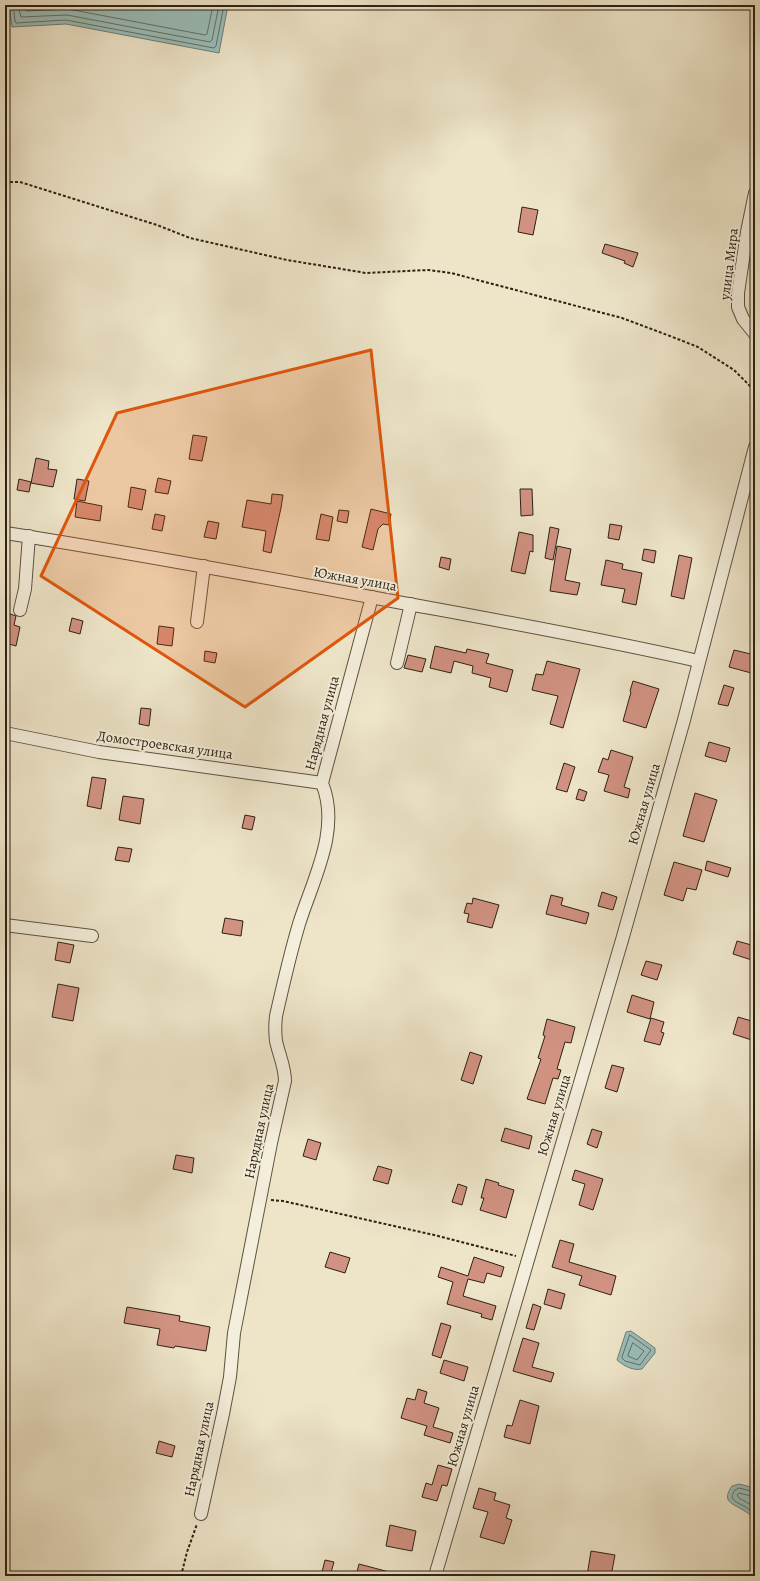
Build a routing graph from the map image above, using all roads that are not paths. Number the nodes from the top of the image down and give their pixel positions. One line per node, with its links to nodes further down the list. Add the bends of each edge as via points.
1 (755, 193): 2 (street, улица Мира, via 738,293 738,307 743,319)
2 (755, 334)
3 (755, 447): 11 (street, Южная улица)
4 (5, 533): 5 (street, Южная улица)
5 (28, 536): 6 (street, Южная улица); 9 (street, via 25,589)
6 (204, 566): 7 (street, Южная улица); 10 (street)
7 (372, 597): 8 (street, Южная улица); 14 (street, Нарядная улица)
8 (411, 604): 11 (street, Южная улица, via 609,641); 12 (street)
9 (20, 610)
10 (197, 622)
11 (698, 661): 18 (street, Южная улица, via 622,940)
12 (397, 663)
13 (6, 736): 14 (street, Домостроевская улица)
14 (322, 783): 17 (street, Нарядная улица, via 327,796 328,829 319,870 300,923 276,1016 276,1036 285,1081 270,1143 234,1333 230,1377)
15 (5, 925): 16 (street)
16 (92, 936)
17 (201, 1514)
18 (435, 1576)

